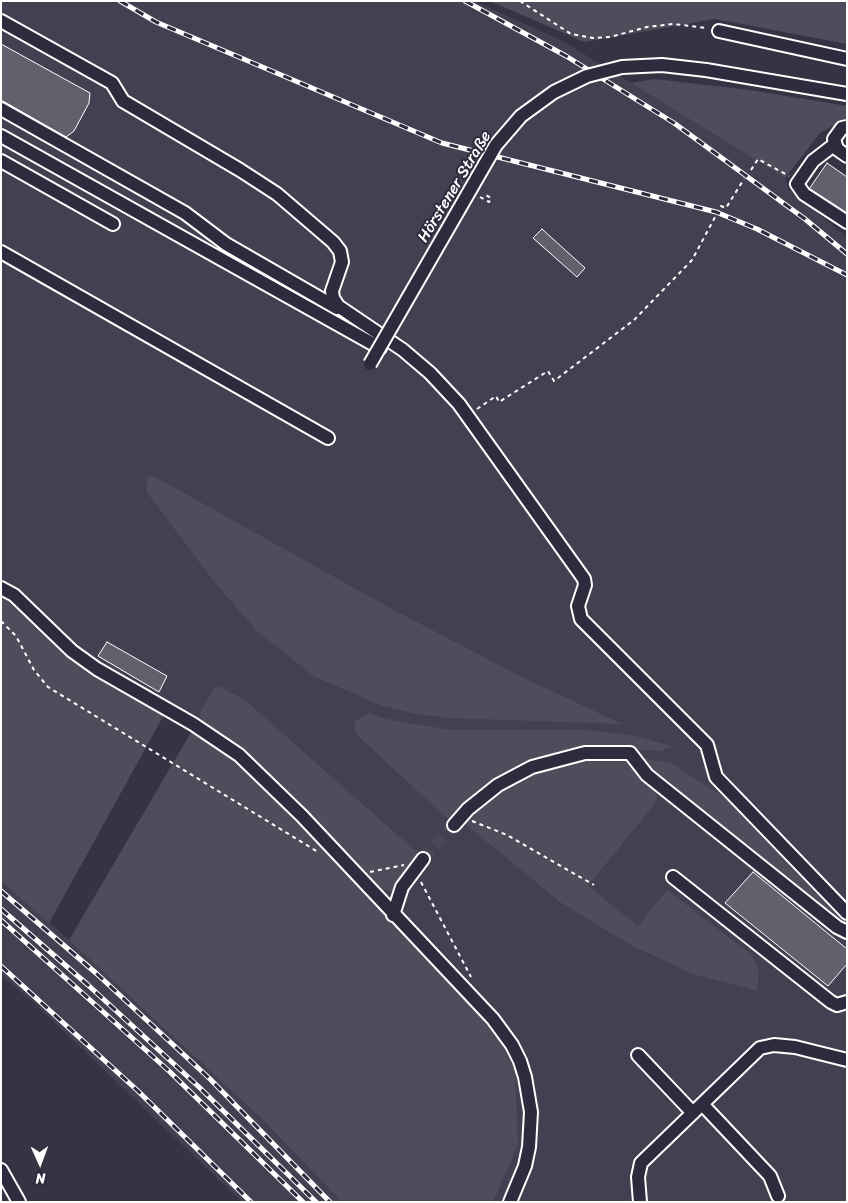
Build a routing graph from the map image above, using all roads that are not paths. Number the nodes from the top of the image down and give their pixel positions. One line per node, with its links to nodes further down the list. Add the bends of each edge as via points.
1 (1, 21): 14 (street, via 112,83 123,102 240,170 301,213 340,251 342,262 332,291 333,298)
2 (719, 31): 3 (street)
3 (847, 59)
4 (847, 94): 15 (street, Hörstener Straße, bridge, via 706,70 654,66 622,68 587,76 554,92 521,116 496,145)
5 (1, 108): 14 (street, via 185,214 226,244)
6 (847, 127): 8 (street, via 838,132)
7 (1, 136): 15 (street)
8 (835, 144): 9 (street); 11 (street, via 812,161 797,184 804,194)
9 (847, 156)
10 (1, 161): 12 (street)
11 (847, 222)
12 (113, 224)
13 (1, 252): 17 (street)
14 (344, 312): 22 (street, via 408,354 444,387 468,415 584,579 578,606 582,618 707,744 716,777)
15 (380, 348): 16 (street, Hörstener Straße, bridge)
16 (370, 364)
17 (328, 438)
18 (1, 588): 23 (street, via 14,595 72,651 239,755 302,816)
19 (457, 822): 24 (street, via 498,784 532,767 585,753 630,753 647,775)
20 (422, 861): 23 (street, via 402,887)
21 (673, 877): 25 (street, via 831,1002 837,1005)
22 (847, 913)
23 (393, 914): 32 (street, via 493,1019 520,1061 529,1096 531,1130 525,1166)
24 (847, 932)
25 (847, 1002)
26 (638, 1055): 28 (street)
27 (847, 1060): 28 (street, via 795,1047 760,1048)
28 (697, 1109): 30 (street, via 770,1176); 33 (street, via 641,1163 638,1176)
29 (1, 1170): 31 (street)
30 (778, 1196)
31 (19, 1202)
32 (510, 1202)
33 (640, 1202)

